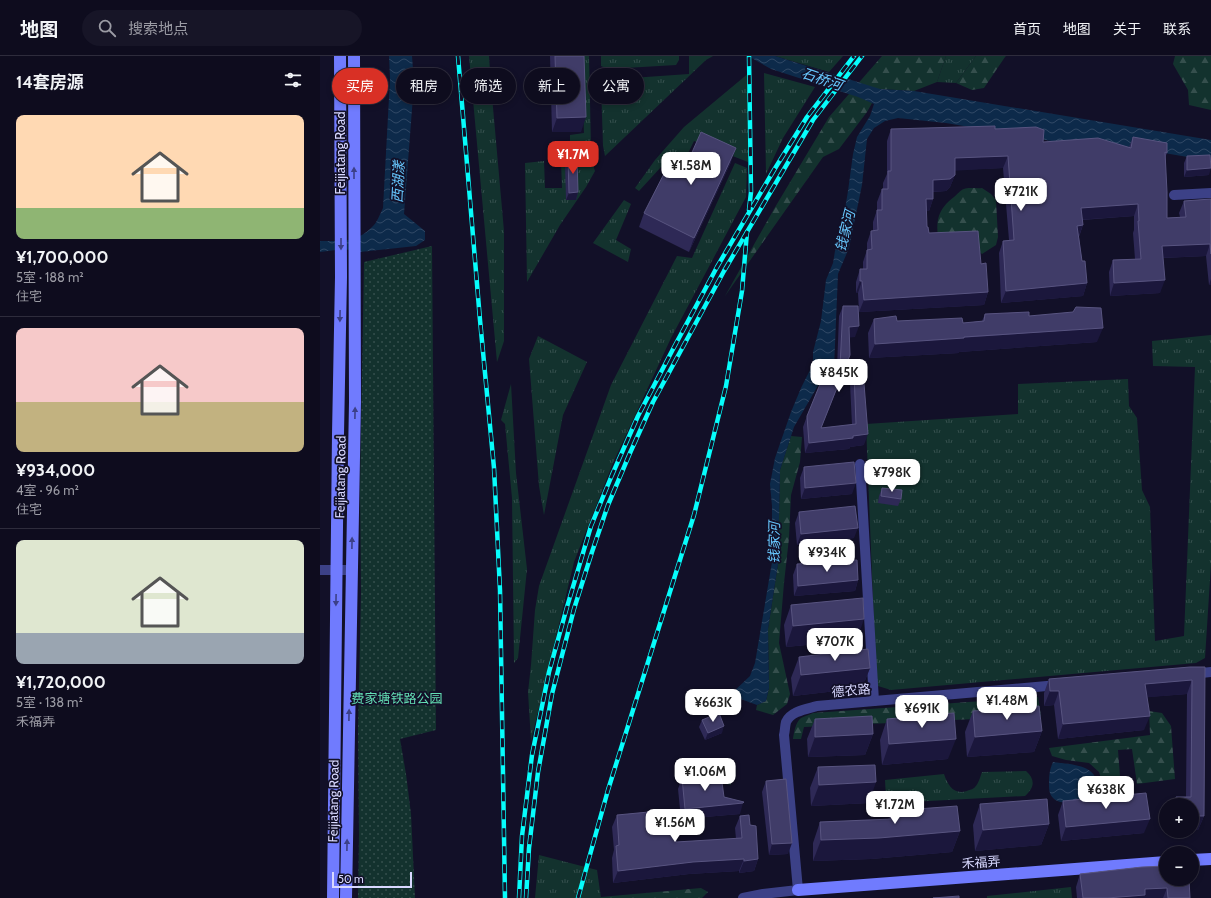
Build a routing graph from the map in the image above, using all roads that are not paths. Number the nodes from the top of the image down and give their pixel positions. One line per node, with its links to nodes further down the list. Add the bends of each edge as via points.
1 (340, 56): 7 (street, Feijiatang Road, one-way to 7, via 341,277)
2 (354, 56): 8 (street, Feijiatang Road, one-way to 2, via 355,402)
3 (1211, 193): 4 (street)
4 (1174, 195)
5 (860, 464): 12 (street)
6 (320, 570): 7 (street)
7 (337, 570): 8 (street); 16 (street, Feijiatang Road, one-way to 16)
8 (352, 570): 17 (street, Feijiatang Road, one-way to 8)
9 (1211, 672): 10 (street)
10 (1180, 674)
11 (1072, 684): 12 (street, 德农路)
12 (874, 701): 18 (street, 德农路, via 800,710 786,722 784,735)
13 (1211, 859): 14 (street)
14 (1199, 860)
15 (1159, 863): 18 (street, 禾福弄)
16 (333, 867): 17 (street); 19 (street, Feijiatang Road)
17 (346, 867): 20 (street, Feijiatang Road)
18 (798, 890): 21 (street)
19 (333, 898)
20 (346, 898)
21 (743, 898)

